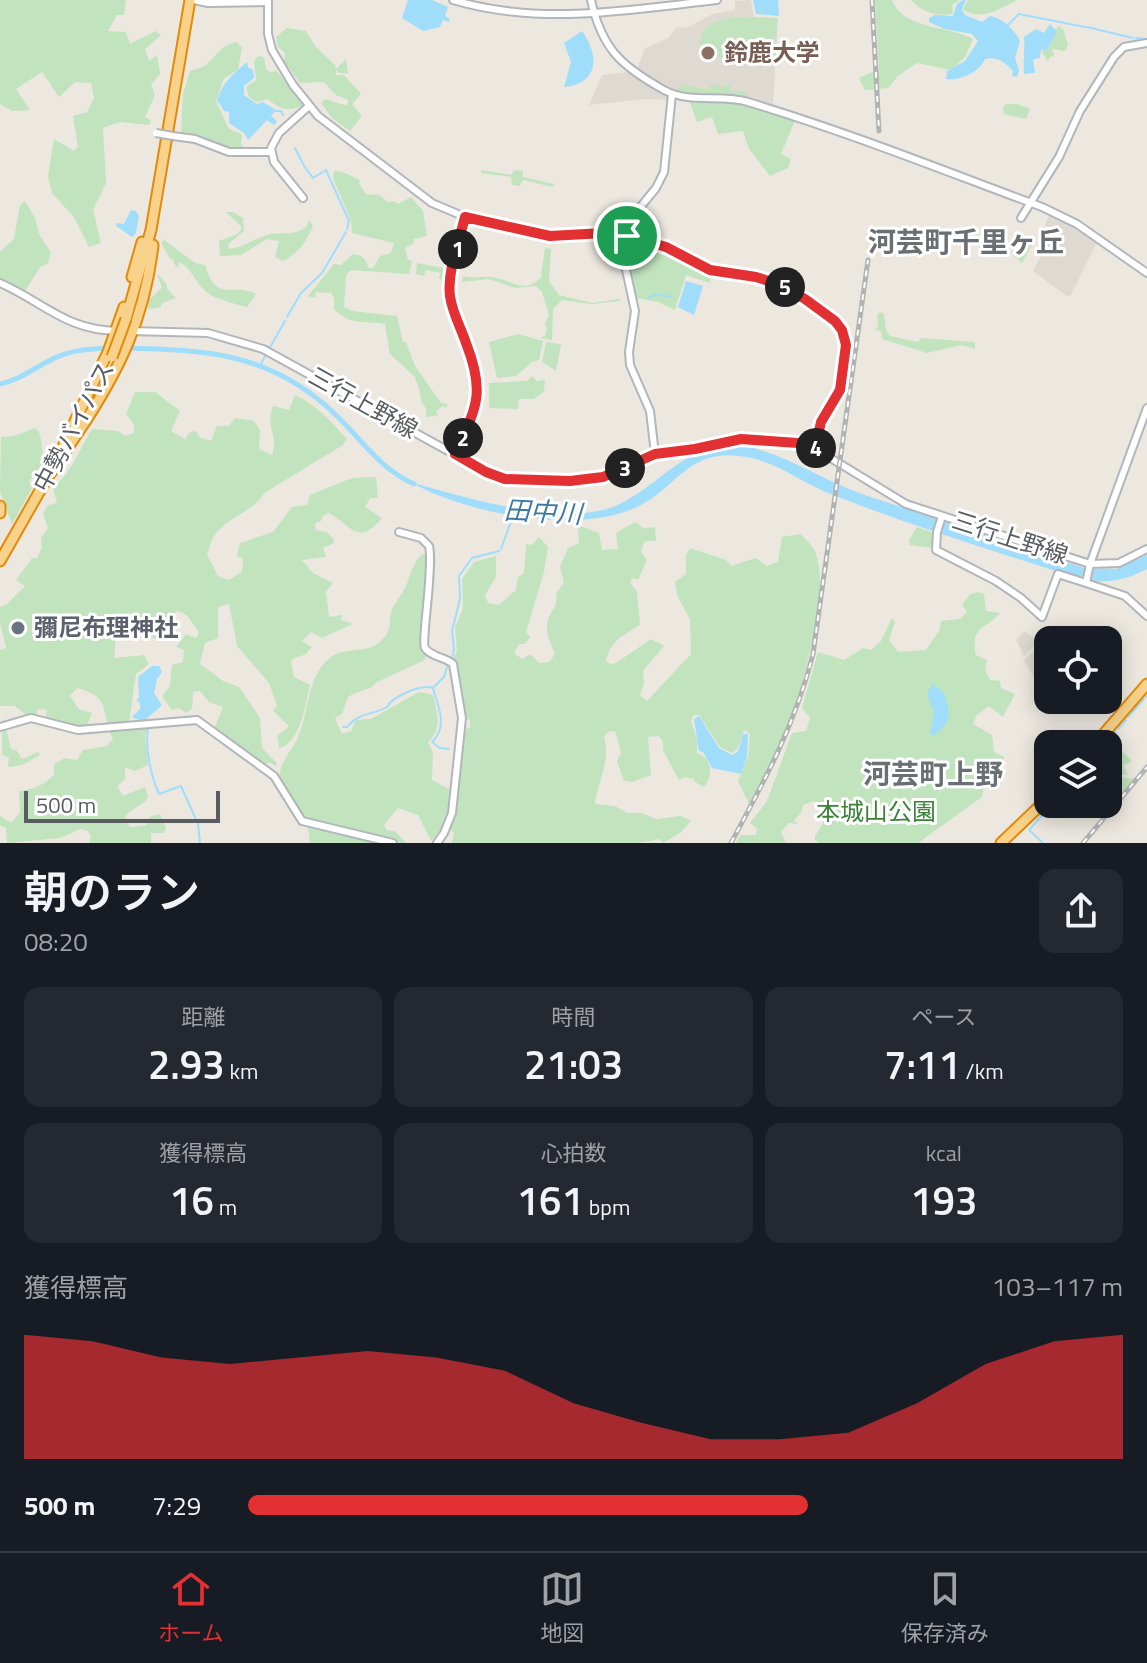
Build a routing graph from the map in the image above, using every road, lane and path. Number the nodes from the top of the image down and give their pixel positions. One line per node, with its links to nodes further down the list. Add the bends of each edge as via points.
1 (192, 0): 5 (street); 12 (highway, 中勢バイパス); 15 (highway, 中勢バイパス)
2 (453, 0): 6 (street, via 499,10)
3 (591, 0): 6 (street)
4 (717, 0): 6 (street)
5 (268, 1): 9 (street, via 272,50)
6 (594, 14): 8 (street, via 615,57)
7 (1147, 43): 14 (street, via 1129,45 1114,57)
8 (672, 94): 14 (street, via 735,99 783,112); 18 (street, via 664,172 635,212)
9 (309, 106): 11 (street, via 279,133); 16 (street, via 432,203)
10 (156, 132): 11 (street, bridge, via 229,152)
11 (271, 152): 13 (street)
12 (160, 186): 21 (highway, 中勢バイパス); 23 (highway, via 148,284)
13 (303, 198)
14 (1030, 202): 17 (street); 19 (street, via 1077,224)
15 (149, 214): 21 (highway, 中勢バイパス); 22 (highway)
16 (465, 217): 18 (street, via 550,236); 27 (street, via 450,294 474,364 477,399)
17 (1021, 218)
18 (627, 236): 26 (street, via 666,247 710,270 778,284 835,321 845,341 841,383 821,422); 28 (street, via 623,263 635,311 629,359 650,411)
19 (1147, 273)
20 (0, 283): 22 (street, 三行上野線, via 74,324)
21 (135, 288): 24 (highway, 中勢バイパス, bridge)
22 (115, 335): 23 (street, 三行上野線); 24 (highway, bridge)
23 (130, 336): 24 (highway); 27 (street, 三行上野線, via 195,332 251,344)
24 (114, 355): 34 (highway, 中勢バイパス)
25 (1147, 408): 35 (street)
26 (815, 449): 28 (street, 三行上野線, via 741,439); 31 (street, 三行上野線, via 900,501)
27 (455, 454): 28 (street, 三行上野線, via 495,476 579,481 603,477)
28 (655, 454)
29 (0, 506): 30 (highway)
30 (0, 513)
31 (942, 517): 35 (street, 三行上野線); 36 (street, via 936,550 1005,587 1042,617 1058,574)
32 (399, 532): 46 (street, via 429,546 430,597 423,643 453,664 462,711 453,811)
33 (1147, 549): 35 (street, via 1119,563)
34 (0, 561)
35 (1090, 566): 36 (street, 三行上野線)
36 (1086, 582): 37 (street, 三行上野線, via 1125,596)
37 (1147, 616)
38 (1147, 684): 41 (highway)
39 (1147, 690): 42 (highway)
40 (0, 727): 45 (street, via 31,718 78,730 197,720 274,776 302,821)
41 (1109, 730)
42 (1111, 730)
43 (1034, 813): 47 (highway)
44 (1034, 815): 48 (highway)
45 (393, 843)
46 (437, 843)
47 (1001, 843)
48 (1007, 843)

